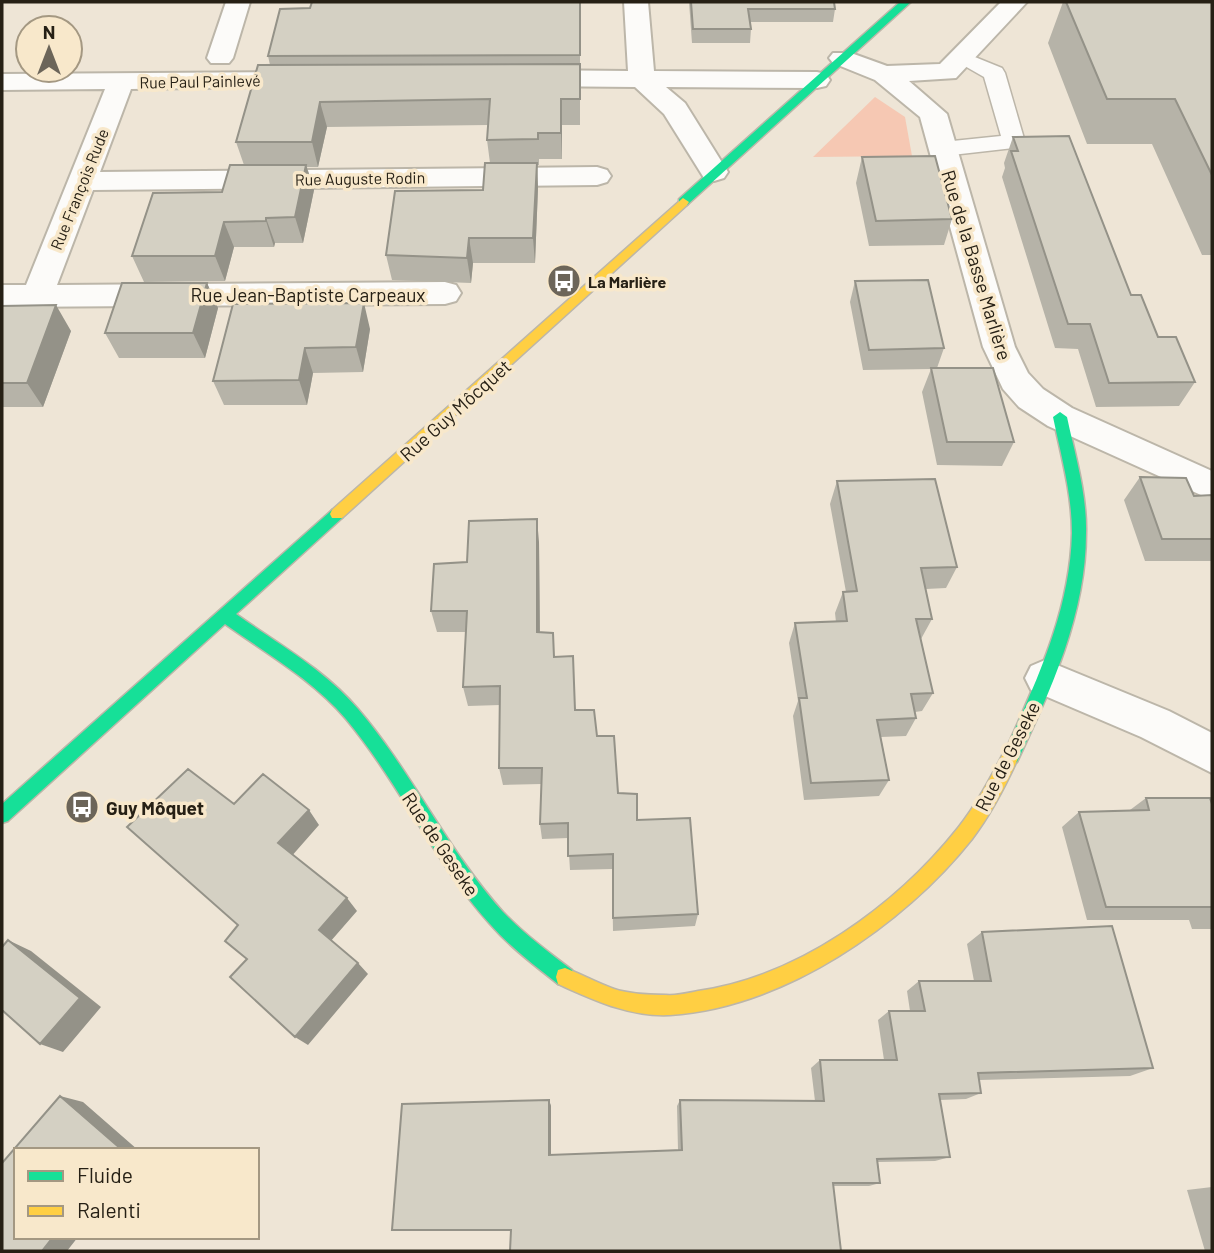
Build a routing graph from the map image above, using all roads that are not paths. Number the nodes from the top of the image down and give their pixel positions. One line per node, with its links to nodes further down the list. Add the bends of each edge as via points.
1 (238, 2): 6 (street)
2 (636, 2): 10 (street)
3 (906, 2): 7 (street, Rue Guy Môcquet)
4 (1015, 2): 5 (street, Rue de la Basse Marlière)
5 (960, 57): 8 (street, Rue de la Basse Marlière, via 947,72); 15 (lane, via 993,73 1014,142)
6 (220, 58)
7 (842, 58): 8 (street, Rue de la Basse Marlière); 12 (street, Rue Guy Môcquet)
8 (884, 74): 15 (street, Rue de la Basse Marlière, via 933,114)
9 (502, 78): 10 (street)
10 (641, 78): 12 (street); 16 (street, via 675,109)
11 (340, 79): 14 (street, Rue Paul Painlevé)
12 (817, 80): 16 (street, Rue Guy Môcquet)
13 (2, 82): 14 (street, Rue Paul Painlevé)
14 (121, 82): 18 (street, Rue François Rude)
15 (943, 149): 22 (street, Rue de la Basse Marlière, via 1004,363 1031,398)
16 (714, 172): 24 (street, Rue Guy Môcquet)
17 (597, 176): 18 (street, Rue Auguste Rodin)
18 (82, 181): 21 (street, Rue François Rude)
19 (445, 293): 21 (street, Rue Jean-Baptiste Carpeaux)
20 (2, 296): 21 (street, Rue Jean-Baptiste Carpeaux)
21 (37, 296)
22 (1060, 417): 23 (street, Rue de la Basse Marlière); 25 (street, Rue de Geseke, via 1078,503 1078,551)
23 (1212, 486)
24 (226, 616): 25 (street, Rue de Geseke, via 351,712 458,876 526,953 571,982 614,1000 662,1007 708,1004 783,978 840,946 895,903 944,859 968,830 990,795); 27 (street, Rue Guy Môcquet)
25 (1045, 678): 26 (street, Rue de Geseke, via 1155,724)
26 (1212, 754)
27 (2, 816)

